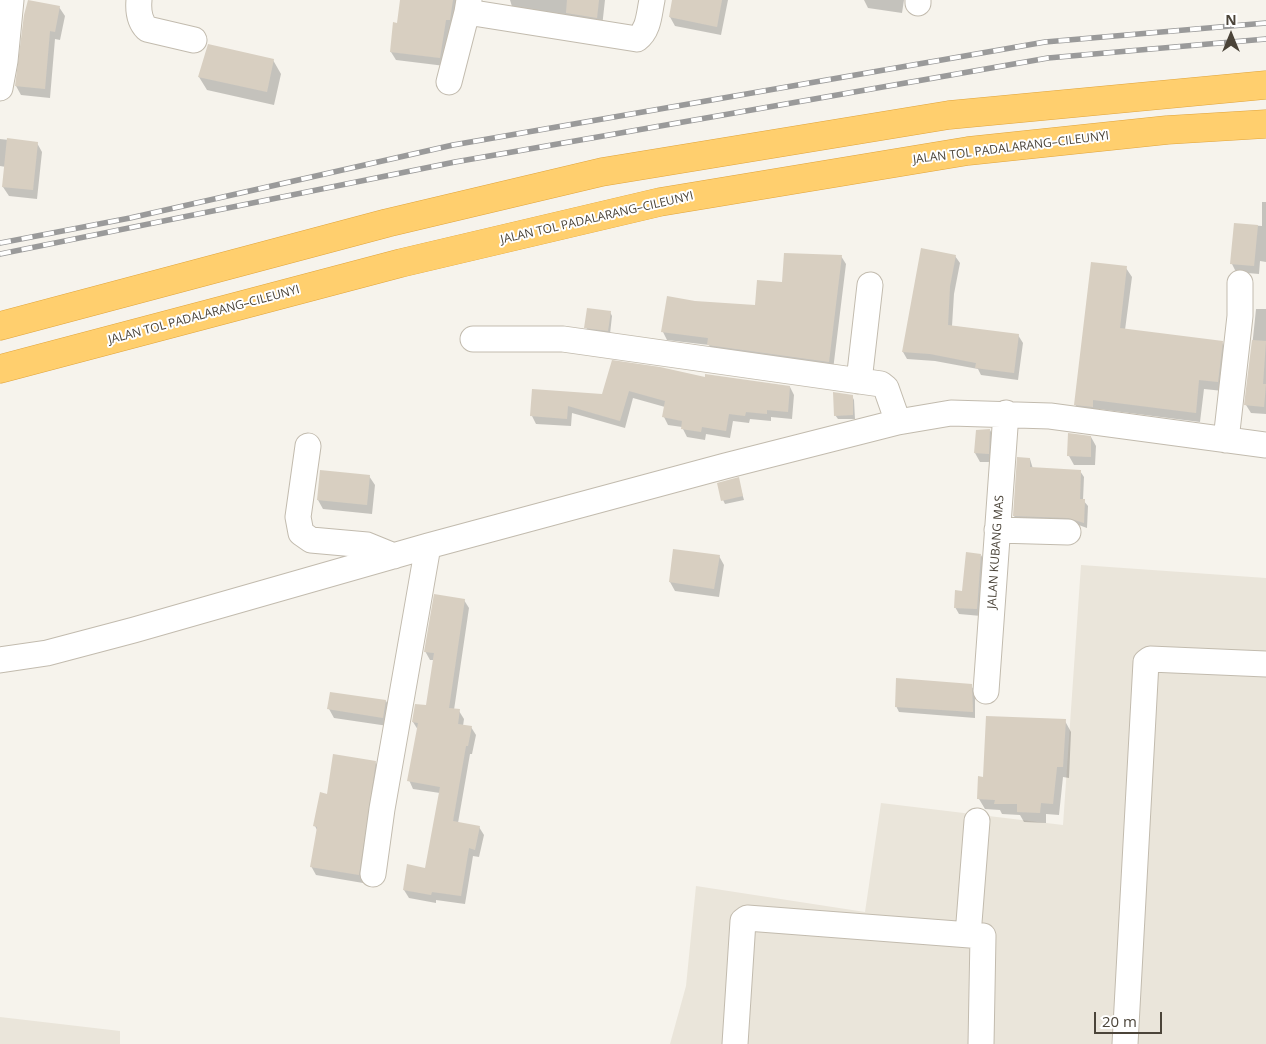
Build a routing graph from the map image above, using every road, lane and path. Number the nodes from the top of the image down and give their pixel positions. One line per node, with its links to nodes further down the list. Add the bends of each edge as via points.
1 (11, 0): 6 (street)
2 (139, 0): 5 (street, via 139,13 147,29)
3 (652, 0): 4 (street, via 644,35 637,40)
4 (468, 6): 7 (street)
5 (194, 40)
6 (3, 61): 9 (street)
7 (449, 82)
8 (1266, 85): 13 (highway, via 949,115 602,172 387,223)
9 (0, 88)
10 (1266, 124): 15 (highway, JALAN TOL PADALARANG–CILEUNYI, via 1167,130 968,151 660,202 402,263)
11 (1240, 283): 19 (street, via 1240,316)
12 (870, 285): 16 (street)
13 (0, 326)
14 (473, 339): 16 (street, via 563,339)
15 (0, 369)
16 (858, 381): 18 (street, via 886,388)
17 (1006, 413): 18 (street, via 951,413); 19 (street); 22 (street, JALAN KUBANG MAS)
18 (898, 422): 24 (street)
19 (1226, 440): 20 (street)
20 (1266, 445)
21 (308, 446): 25 (street, via 298,517 301,533 311,540 367,545)
22 (998, 530): 23 (street); 28 (street, JALAN KUBANG MAS)
23 (1068, 532)
24 (428, 546): 25 (street); 30 (street)
25 (394, 556): 26 (street, via 47,653)
26 (0, 660)
27 (1266, 664): 34 (street, via 1150,659 1146,662)
28 (986, 691)
29 (977, 821): 31 (street)
30 (373, 874)
31 (968, 934): 32 (street, via 744,919); 33 (street, via 983,936)
32 (735, 1044)
33 (981, 1044)
34 (1125, 1044)

